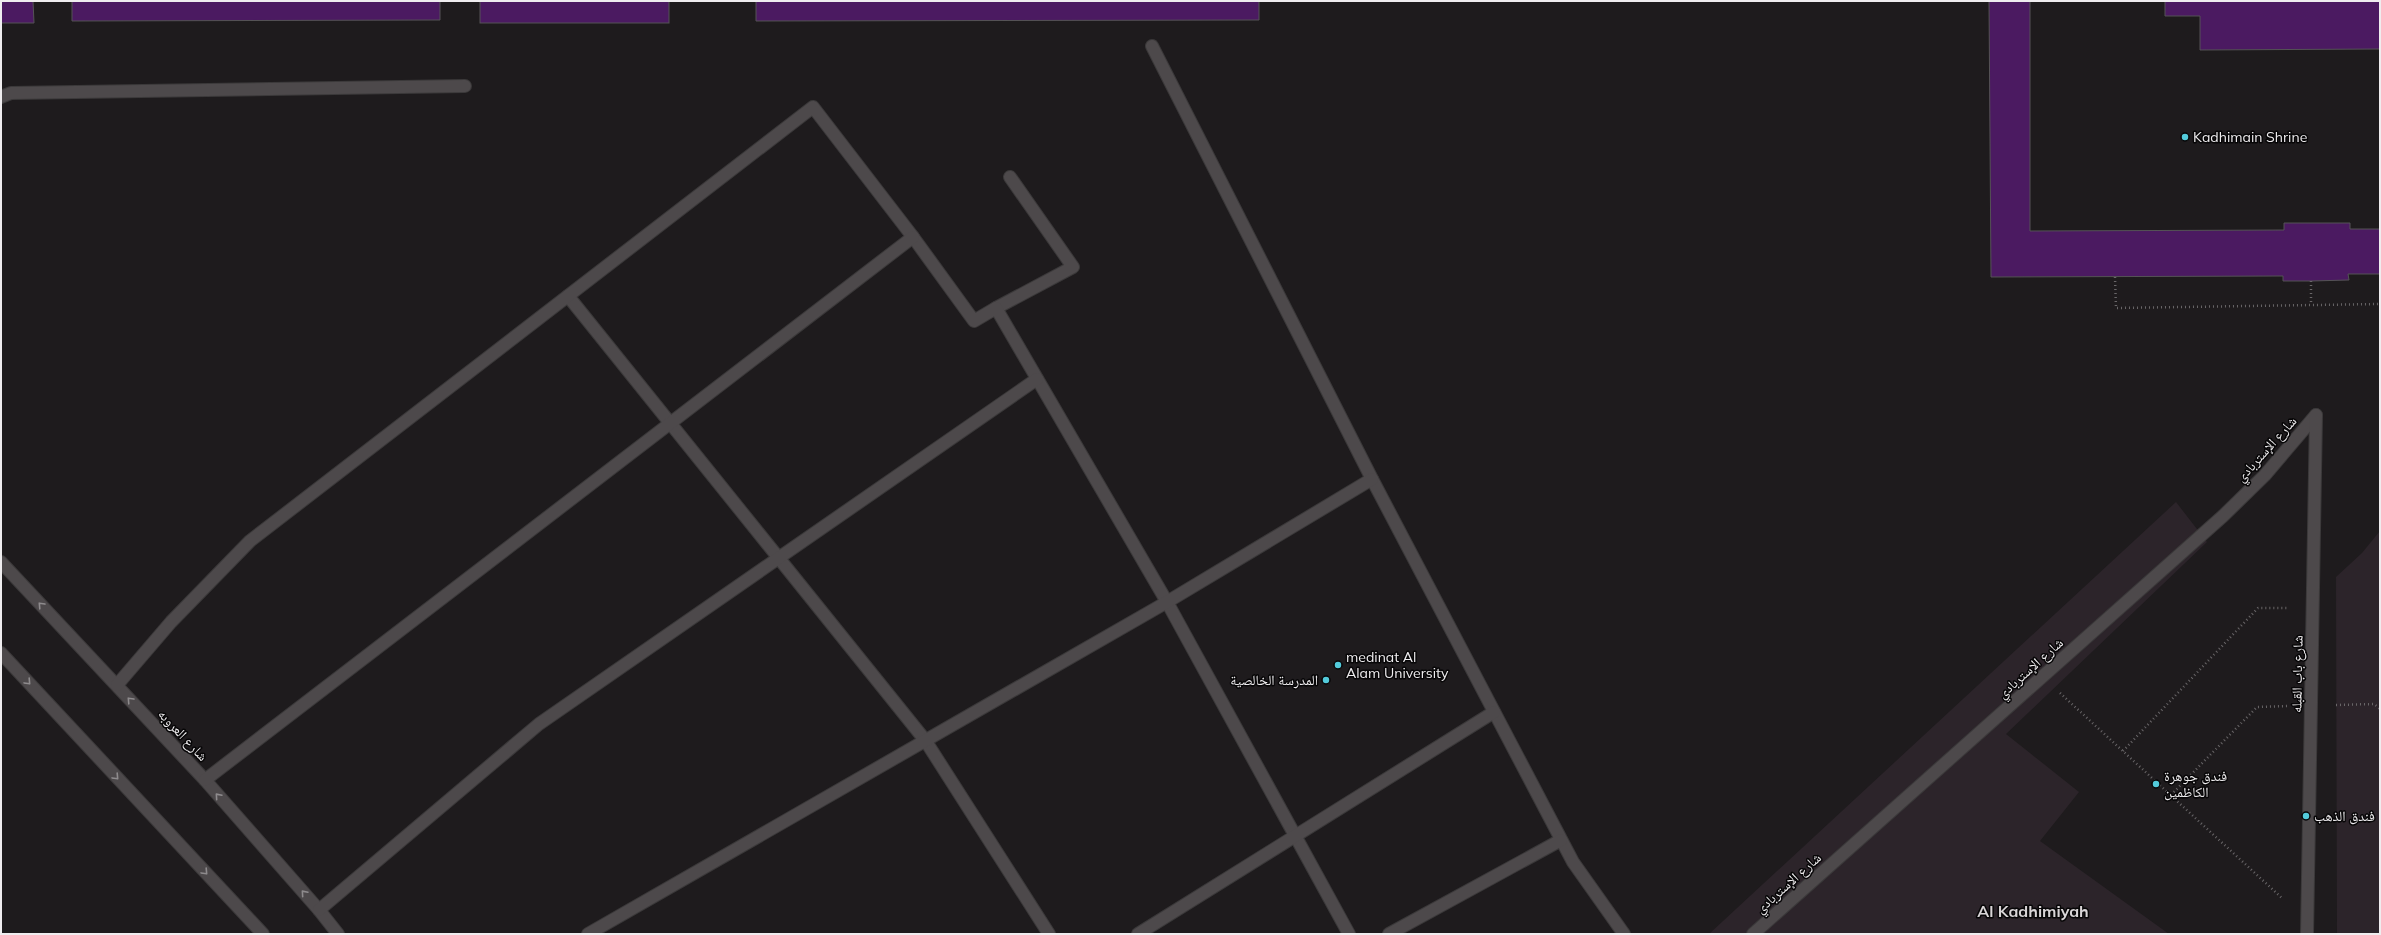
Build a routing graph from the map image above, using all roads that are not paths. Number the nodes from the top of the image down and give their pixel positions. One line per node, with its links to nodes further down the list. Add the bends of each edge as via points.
1 (1152, 46): 11 (street)
2 (465, 86): 3 (street, via 19,93)
3 (1, 97)
4 (1010, 176): 7 (street, via 1073,267)
5 (913, 237): 6 (street, via 813,107); 7 (street, via 974,321); 10 (street)
6 (568, 296): 10 (street); 16 (street, via 250,541 171,622)
7 (996, 308): 8 (street)
8 (1037, 379): 12 (street); 14 (street)
9 (2316, 415): 31 (street, شارع الإستربادي, via 2265,475 2233,506); 32 (street, شارع باب القبله)
10 (670, 423): 12 (street); 19 (street)
11 (1372, 479): 14 (street); 17 (street)
12 (778, 559): 18 (street); 22 (street, via 539,724)
13 (1, 562): 16 (street, شارع العروبه, one-way to 13)
14 (1167, 602): 18 (street); 20 (street)
15 (1, 653): 23 (street, one-way to 23)
16 (117, 685): 19 (street, شارع العروبه, one-way to 16)
17 (1494, 712): 20 (street); 21 (street)
18 (925, 740): 25 (street); 26 (street)
19 (205, 780): 22 (street, شارع العروبه, one-way to 19)
20 (1295, 836): 27 (street); 28 (street)
21 (1561, 840): 29 (street); 30 (street, via 1573,862)
22 (319, 910): 24 (street, شارع العروبه)
23 (263, 934)
24 (338, 934)
25 (588, 934)
26 (1049, 934)
27 (1138, 934)
28 (1349, 934)
29 (1389, 934)
30 (1624, 934)
31 (1753, 934)
32 (2307, 934)

